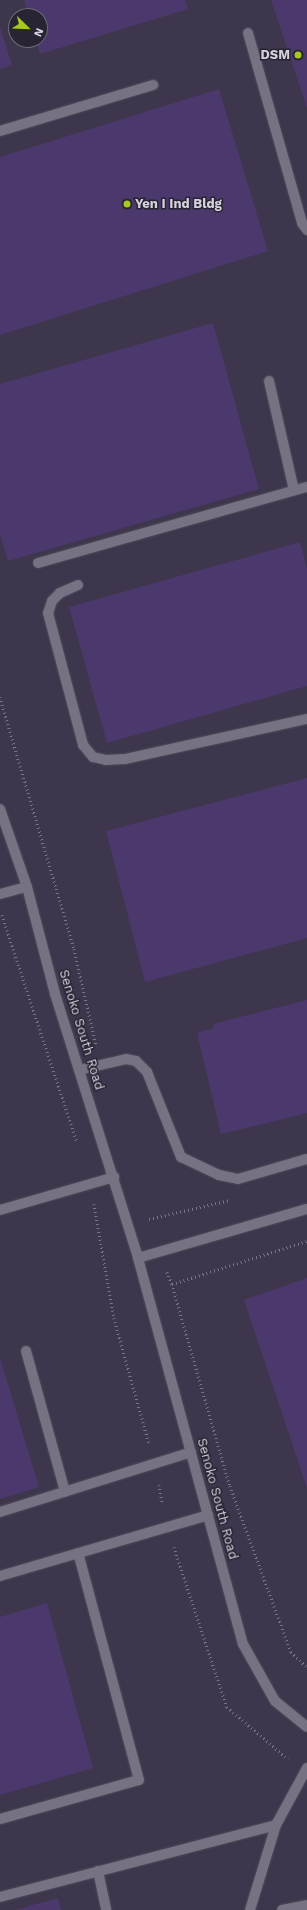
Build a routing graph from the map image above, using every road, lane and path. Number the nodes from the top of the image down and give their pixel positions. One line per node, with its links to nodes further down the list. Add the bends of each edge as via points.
1 (248, 33): 4 (street, via 302,223)
2 (153, 85): 3 (street)
3 (0, 131)
4 (307, 230)
5 (269, 381): 7 (street)
6 (307, 487): 7 (street)
7 (294, 490): 8 (street)
8 (38, 563)
9 (78, 585): 11 (street, via 60,593 52,601 48,613 83,745 93,757 106,760 125,759)
10 (0, 697): 16 (path, via 74,949)
11 (307, 719)
12 (0, 809): 13 (street, Senoko South Road)
13 (27, 887): 14 (street); 17 (street, Senoko South Road)
14 (0, 894)
15 (0, 909): 18 (path)
16 (101, 1064): 17 (street); 19 (street, via 126,1059 136,1061 148,1072 181,1157 219,1175 238,1179)
17 (79, 1070): 20 (street, Senoko South Road)
18 (78, 1147)
19 (307, 1160)
20 (114, 1177): 21 (street); 29 (street, Senoko South Road)
21 (91, 1184): 24 (street); 33 (path, via 114,1318)
22 (232, 1200): 26 (path)
23 (307, 1209): 28 (street)
24 (0, 1210)
25 (147, 1212): 26 (path)
26 (149, 1219): 28 (path)
27 (307, 1241): 30 (path)
28 (159, 1252): 29 (street); 30 (path)
29 (138, 1258): 32 (street, Senoko South Road)
30 (172, 1284): 40 (path, via 230,1486 291,1652)
31 (26, 1350): 34 (street)
32 (191, 1452): 33 (street); 36 (street, Senoko South Road)
33 (154, 1464): 34 (street); 37 (path)
34 (65, 1492): 35 (street)
35 (0, 1512)
36 (208, 1515): 37 (street); 41 (street, Senoko South Road, via 243,1644 275,1701)
37 (167, 1527): 38 (street); 42 (path, via 226,1707)
38 (78, 1553): 39 (street); 43 (street, via 139,1780)
39 (0, 1576)
40 (307, 1667)
41 (307, 1727)
42 (306, 1771): 44 (street)
43 (0, 1819)
44 (276, 1825): 45 (street); 49 (street)
45 (98, 1871): 46 (street); 48 (street)
46 (0, 1897)
47 (307, 1905): 50 (street)
48 (106, 1910)
49 (250, 1910)
50 (282, 1910)

